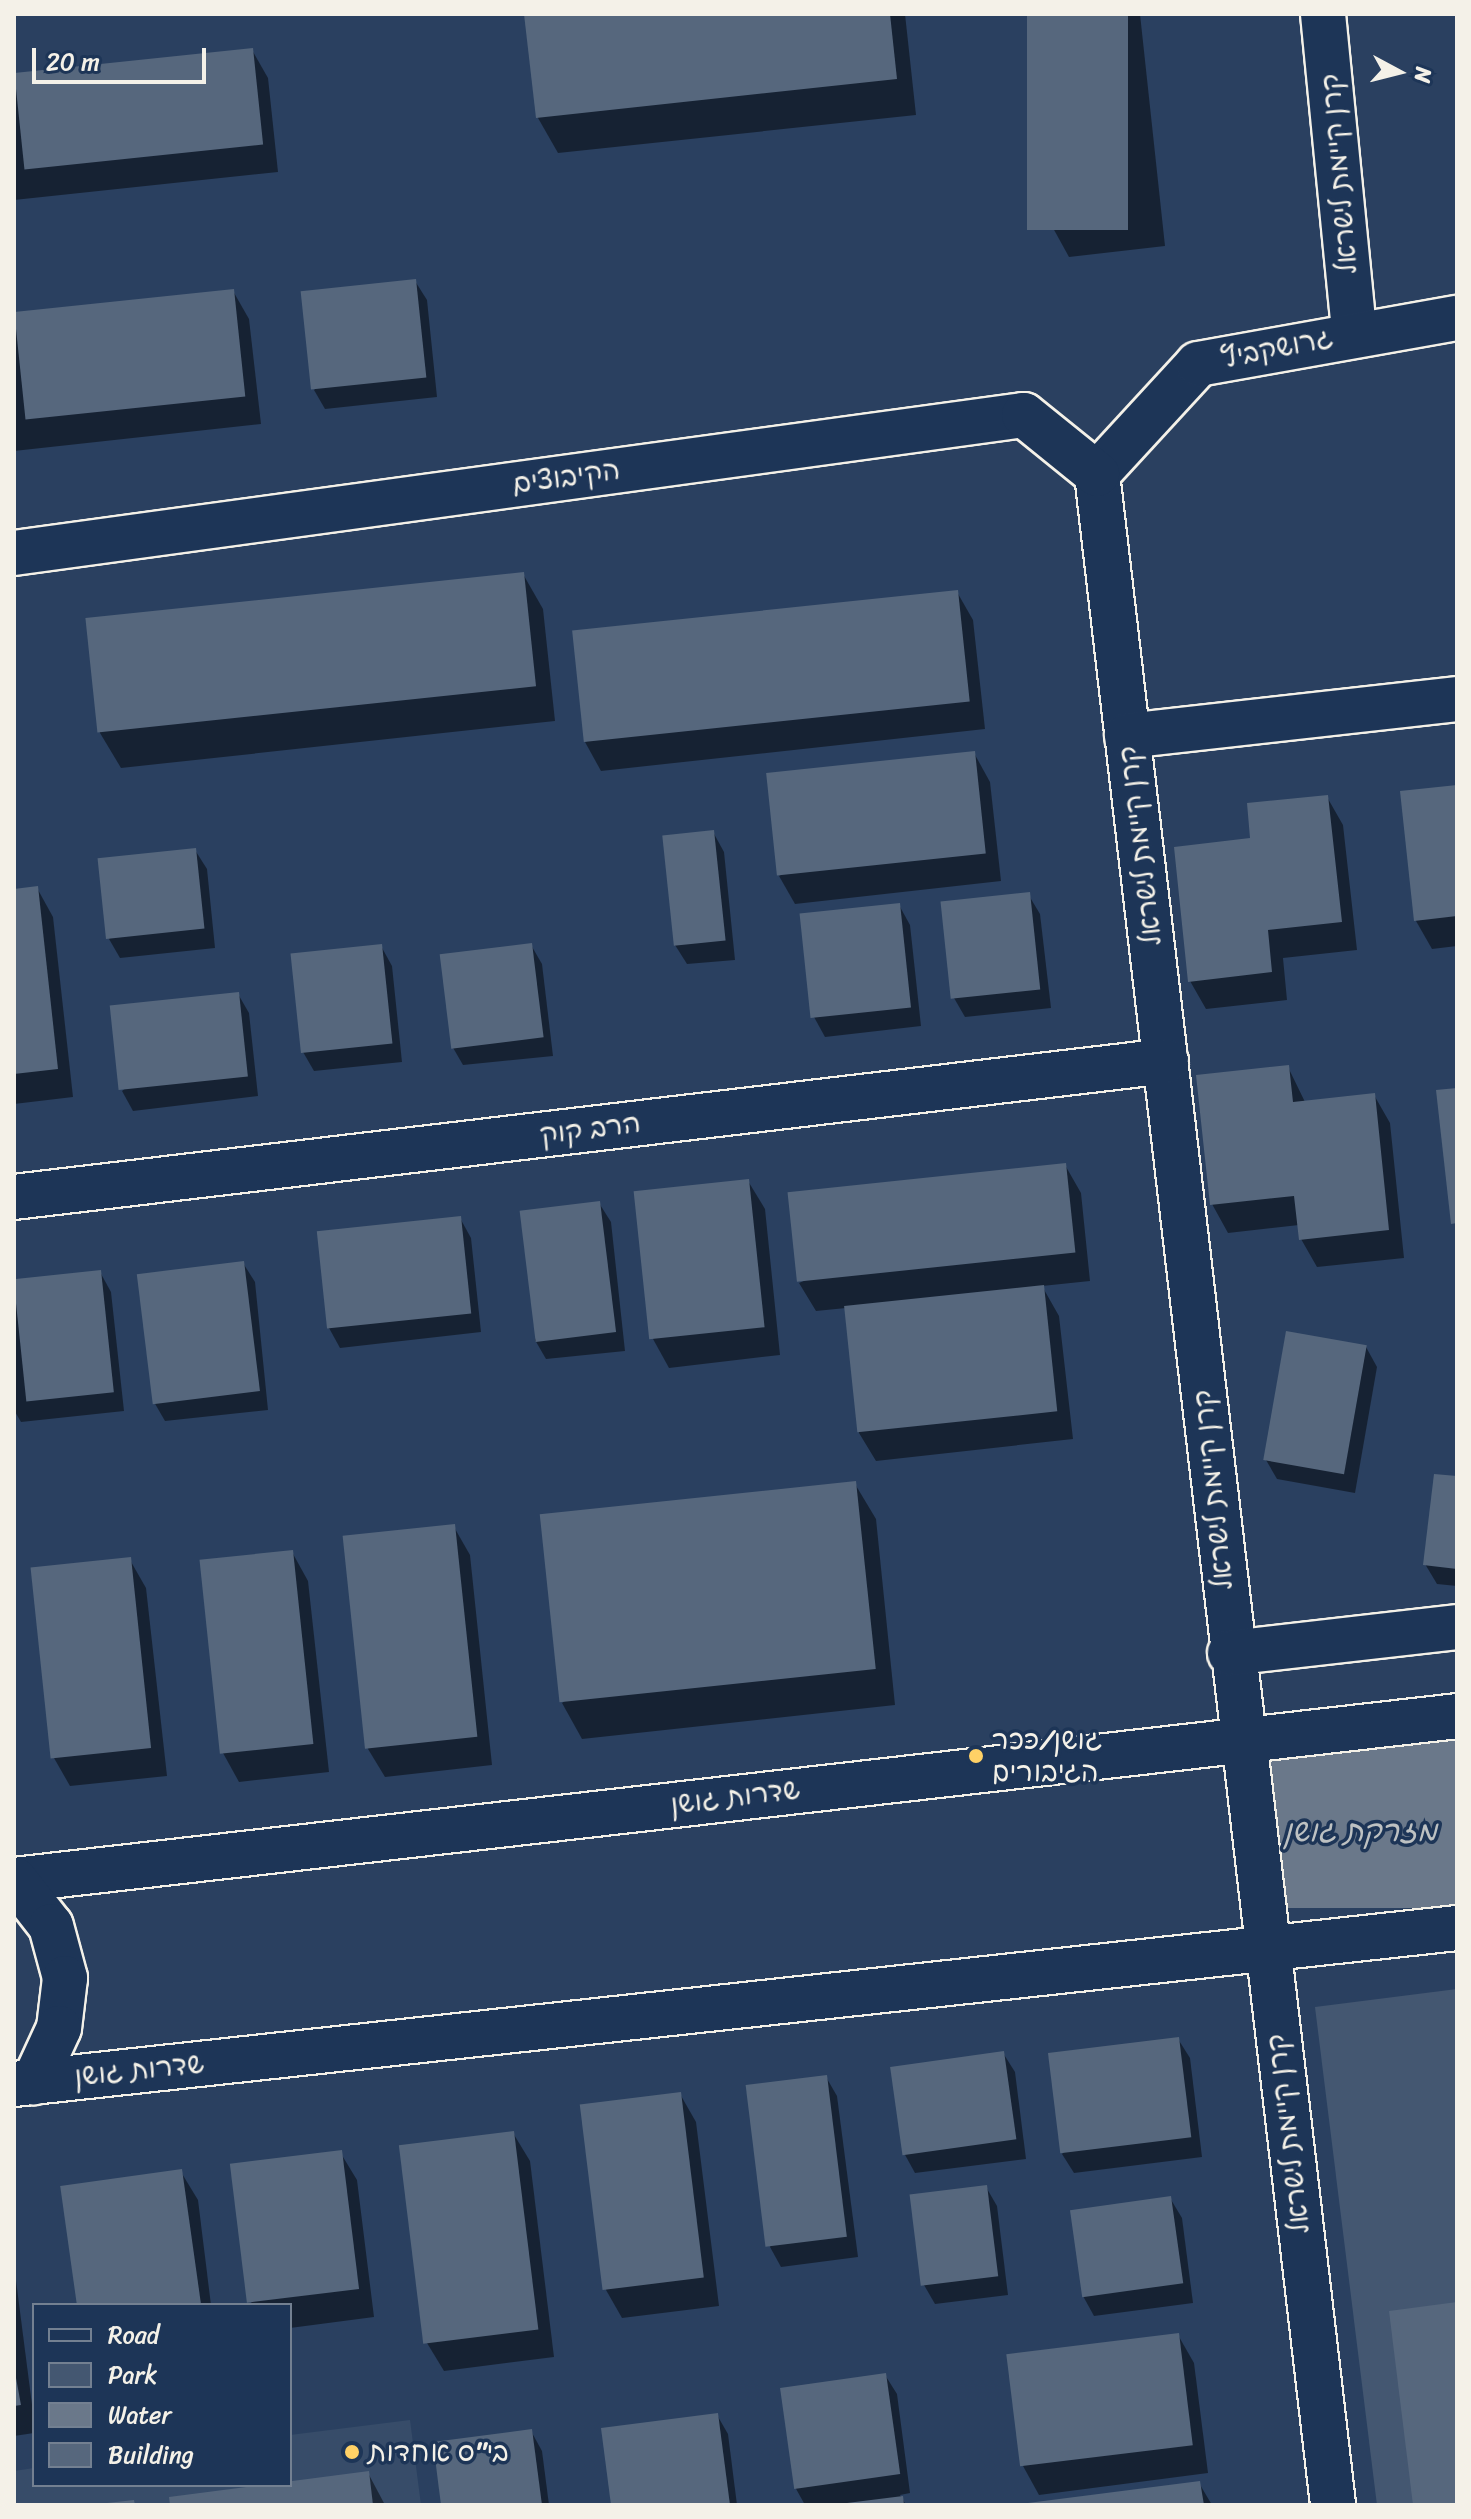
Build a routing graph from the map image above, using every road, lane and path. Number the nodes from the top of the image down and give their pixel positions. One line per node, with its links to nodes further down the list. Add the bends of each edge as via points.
1 (1323, 14): 3 (street, קרן קיימת לישראל)
2 (1457, 318): 3 (street, גרושקביץ)
3 (1354, 333): 4 (street, גרושקביץ, via 1198,364)
4 (1097, 474): 5 (street, הקיבוצים, via 1024,415); 7 (street, קרן קיימת לישראל)
5 (14, 553)
6 (1457, 699): 7 (street)
7 (1127, 736): 8 (street, קרן קיימת לישראל)
8 (1166, 1061): 9 (street, הרב קוק); 11 (street, קרן קיימת לישראל)
9 (14, 1197)
10 (1457, 1627): 11 (street)
11 (1230, 1653): 13 (street, קרן קיימת לישראל)
12 (1457, 1716): 13 (street, שדרות גושן)
13 (1240, 1739): 14 (street, שדרות גושן); 16 (street, קרן קיימת לישראל)
14 (15, 1880): 17 (street, via 51,1926 65,1978 59,2028)
15 (1457, 1928): 16 (street, שדרות גושן)
16 (1266, 1949): 17 (street, שדרות גושן); 18 (street, קרן קיימת לישראל)
17 (24, 2083)
18 (1333, 2505)

